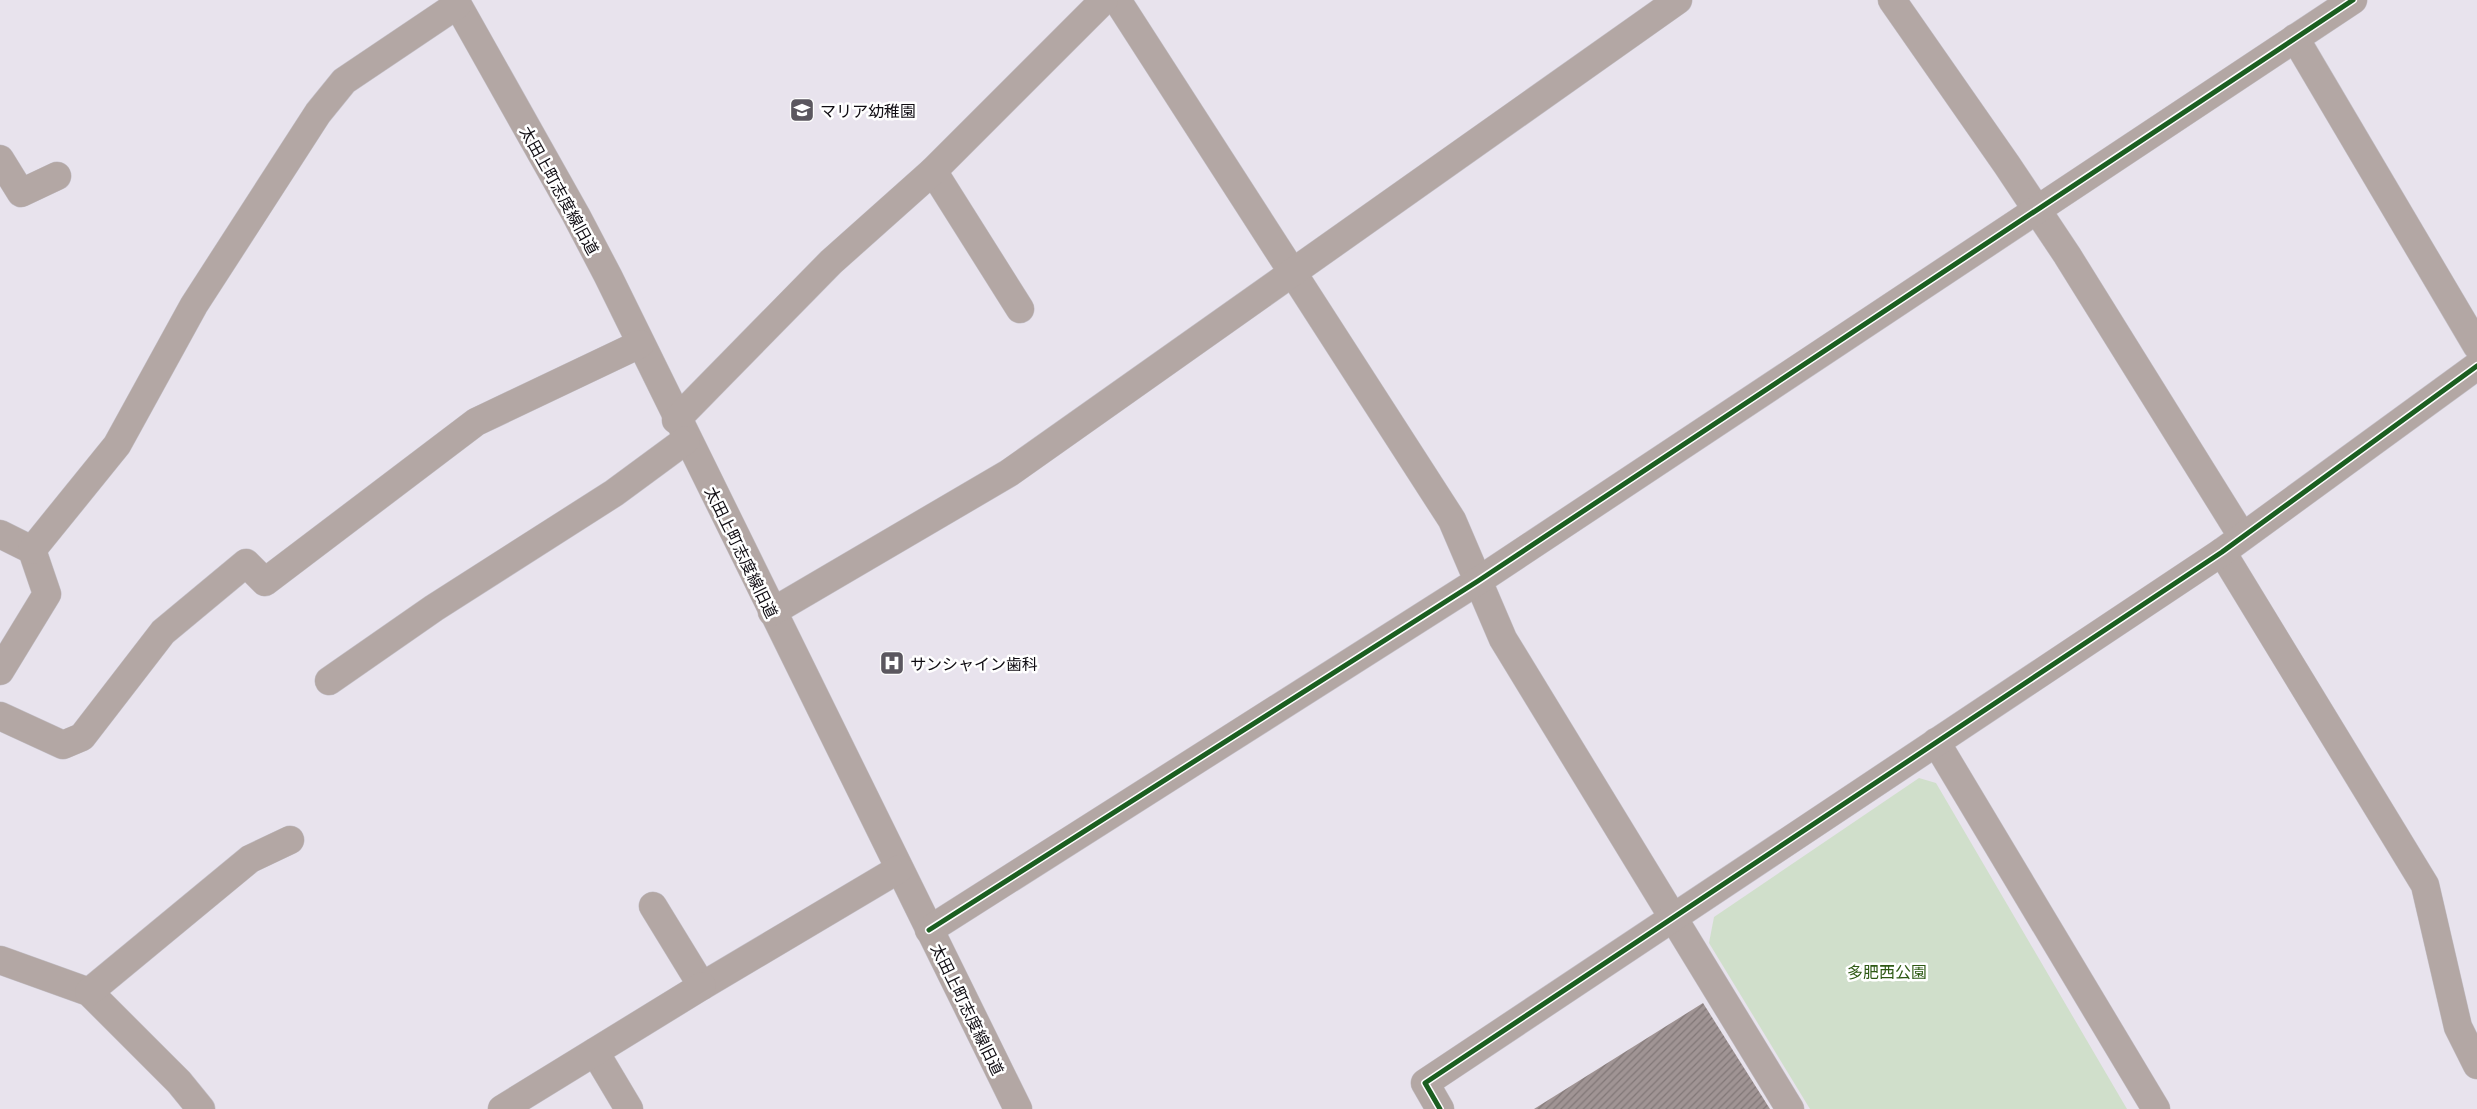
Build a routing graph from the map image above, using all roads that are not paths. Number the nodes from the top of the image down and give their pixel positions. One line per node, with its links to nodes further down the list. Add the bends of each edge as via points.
1 (1104, 0): 9 (street)
2 (1117, 0): 12 (street)
3 (1678, 0): 12 (street)
4 (1892, 0): 11 (street)
5 (2353, 0): 7 (street)
6 (456, 2): 14 (street, 太田上町志度線旧道, via 576,215); 20 (street, via 344,81 318,114 194,306 117,445)
7 (2295, 38): 11 (street); 15 (street)
8 (0, 159): 10 (street, via 21,193)
9 (933, 172): 13 (street); 17 (street, via 831,262)
10 (57, 176)
11 (2036, 209): 19 (street); 21 (street)
12 (1293, 274): 21 (street, via 1452,520); 22 (street, via 1009,473)
13 (1020, 309)
14 (640, 344): 17 (street, 太田上町志度線旧道); 25 (street, via 476,422 266,582 246,563 163,632 82,737 63,745)
15 (2477, 346)
16 (2477, 366): 19 (street)
17 (681, 430): 22 (street, 太田上町志度線旧道); 24 (street, via 614,494 434,608)
18 (0, 534): 20 (street)
19 (2232, 544): 26 (street); 36 (street, via 2425,885 2458,1028)
20 (32, 550): 23 (street, via 46,594)
21 (1478, 581): 30 (street, via 1503,639); 31 (street)
22 (772, 612): 28 (street, 太田上町志度線旧道)
23 (0, 671)
24 (330, 681)
25 (0, 716)
26 (1936, 742): 30 (street); 43 (street)
27 (290, 840): 34 (street, via 250,859)
28 (899, 869): 31 (street, 太田上町志度線旧道); 33 (street)
29 (653, 906): 33 (street)
30 (1673, 918): 41 (street, via 1424,1083); 42 (street)
31 (929, 930): 40 (street, 太田上町志度線旧道)
32 (0, 960): 34 (street)
33 (702, 986): 35 (street)
34 (89, 992): 37 (street, via 179,1082)
35 (595, 1052): 38 (street); 39 (street)
36 (2477, 1065)
37 (201, 1109)
38 (502, 1109)
39 (630, 1109)
40 (1018, 1109)
41 (1440, 1109)
42 (1790, 1109)
43 (2156, 1109)

